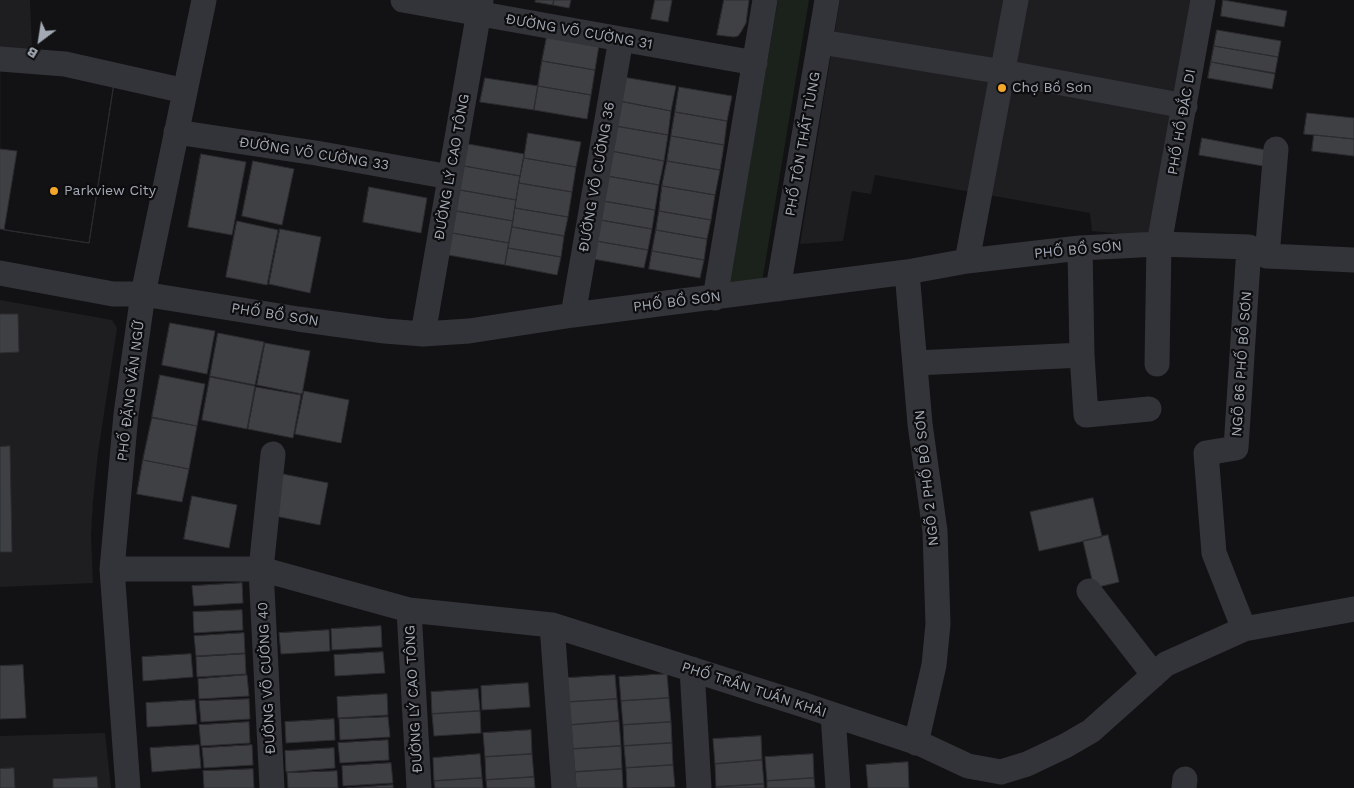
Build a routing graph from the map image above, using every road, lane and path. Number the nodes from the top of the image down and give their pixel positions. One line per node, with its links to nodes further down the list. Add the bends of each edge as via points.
1 (204, 0): 13 (street, PHỐ ĐẶNG VĂN NGỮ)
2 (402, 0): 7 (street, ĐƯỜNG VÕ CƯỜNG 31)
3 (765, 0): 11 (street)
4 (827, 0): 9 (street, PHỐ TÔN THẤT TÙNG)
5 (1016, 0): 12 (street)
6 (1203, 0): 14 (street, PHỐ HỒ ĐẮC DI)
7 (480, 7): 8 (street, ĐƯỜNG VÕ CƯỜNG 31); 17 (street, ĐƯỜNG LÝ CAO TÔNG)
8 (620, 39): 11 (street, ĐƯỜNG VÕ CƯỜNG 31); 28 (street, ĐƯỜNG VÕ CƯỜNG 36)
9 (821, 42): 12 (street); 25 (street, PHỐ TÔN THẤT TÙNG)
10 (0, 59): 13 (street, via 65,64)
11 (754, 63): 27 (street)
12 (1003, 72): 14 (street); 22 (street)
13 (185, 91): 15 (street, PHỐ ĐẶNG VĂN NGỮ)
14 (1185, 106): 18 (street, PHỐ HỒ ĐẮC DI)
15 (176, 132): 17 (street, ĐƯỜNG VÕ CƯỜNG 33); 26 (street, PHỐ ĐẶNG VĂN NGỮ)
16 (1276, 149): 20 (street)
17 (450, 177): 29 (street, ĐƯỜNG LÝ CAO TÔNG)
18 (1159, 244): 19 (street, PHỐ BỒ SƠN); 20 (street, PHỐ BỒ SƠN); 32 (street, PHỐ HỒ ĐẮC DI)
19 (1080, 248): 22 (street, PHỐ BỒ SƠN); 30 (street)
20 (1258, 252): 21 (street, PHỐ BỒ SƠN); 41 (street, NGÕ 86 PHỐ BỒ SƠN, via 1236,448 1206,453 1214,553)
21 (1354, 260)
22 (967, 261): 23 (street, PHỐ BỒ SƠN)
23 (907, 272): 25 (street, PHỐ BỒ SƠN); 31 (street, NGÕ 2 PHỐ BỒ SƠN)
24 (0, 274): 26 (street, PHỐ BỒ SƠN, via 113,294)
25 (778, 288): 27 (street, PHỐ BỒ SƠN)
26 (143, 294): 29 (street, PHỐ BỒ SƠN, via 298,319); 35 (street, PHỐ ĐẶNG VĂN NGỮ, via 126,414)
27 (715, 298): 28 (street, PHỐ BỒ SƠN)
28 (574, 315): 29 (street, PHỐ BỒ SƠN, via 469,331)
29 (423, 334)
30 (1082, 355): 31 (street); 33 (street, via 1086,415)
31 (916, 363): 45 (street, NGÕ 2 PHỐ BỒ SƠN, via 920,424 934,531 938,624 934,665)
32 (1157, 364)
33 (1149, 409)
34 (273, 454): 36 (street, ĐƯỜNG VÕ CƯỜNG 40)
35 (112, 569): 36 (street, PHỐ TRẦN TUẤN KHẢI); 46 (street, PHỐ ĐẶNG VĂN NGỮ)
36 (261, 569): 39 (street, PHỐ TRẦN TUẤN KHẢI); 47 (street, ĐƯỜNG VÕ CƯỜNG 40)
37 (1089, 590): 43 (street)
38 (1354, 609): 41 (street, PHỐ TRẦN TUẤN KHẢI)
39 (409, 610): 40 (street, PHỐ TRẦN TUẤN KHẢI); 48 (street, ĐƯỜNG LÝ CAO TÔNG)
40 (552, 625): 42 (street, PHỐ TRẦN TUẤN KHẢI); 49 (street)
41 (1244, 629): 43 (street, PHỐ TRẦN TUẤN KHẢI, via 1166,664)
42 (692, 669): 44 (street, PHỐ TRẦN TUẤN KHẢI); 50 (street)
43 (1154, 675): 45 (street, PHỐ TRẦN TUẤN KHẢI, via 1092,731 1027,764 1001,772 968,766)
44 (833, 715): 45 (street, PHỐ TRẦN TUẤN KHẢI); 51 (street)
45 (916, 743)
46 (128, 788)
47 (272, 788)
48 (419, 788)
49 (564, 788)
50 (699, 788)
51 (838, 788)

